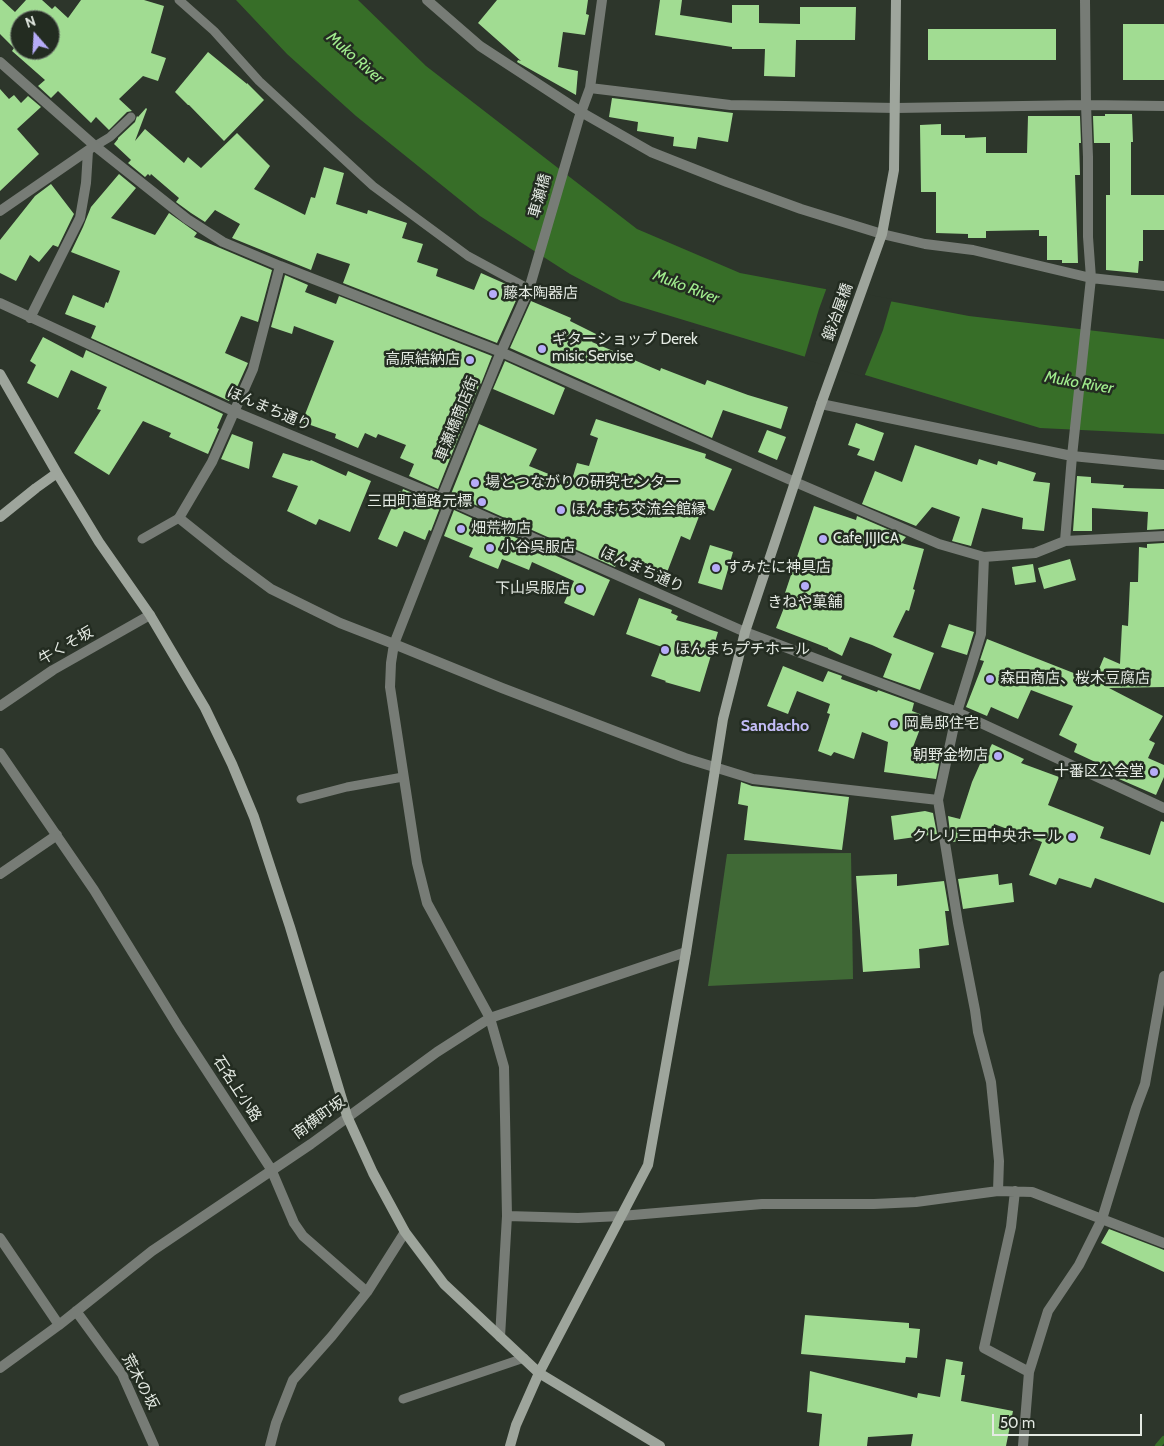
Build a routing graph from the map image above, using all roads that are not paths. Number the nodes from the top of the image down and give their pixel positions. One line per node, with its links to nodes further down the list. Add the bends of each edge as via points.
1 (178, 0): 18 (lane, via 214,31 259,81 373,186 468,256)
2 (427, 0): 11 (street, via 480,46)
3 (602, 0): 7 (street, 車瀬橋)
4 (896, 0): 10 (street, 鍛冶屋橋)
5 (1085, 0): 8 (street)
6 (0, 62): 13 (street)
7 (590, 88): 10 (street, via 730,105); 11 (street, 車瀬橋)
8 (1086, 105): 9 (street); 10 (street); 17 (street)
9 (1164, 106)
10 (896, 108): 15 (street, 鍛冶屋橋, via 894,170)
11 (580, 115): 15 (street, via 651,152); 18 (street, 車瀬橋)
12 (131, 117): 13 (lane)
13 (91, 149): 14 (street); 16 (street, via 223,242); 21 (street, via 80,218)
14 (0, 210)
15 (880, 238): 17 (street, via 973,250); 24 (street, 鍛冶屋橋)
16 (280, 266): 22 (street); 25 (street, via 253,369)
17 (1090, 283): 19 (street); 26 (street)
18 (530, 286): 22 (street, 車瀬橋)
19 (1164, 286)
20 (0, 303): 21 (street, ほんまち通り)
21 (30, 318): 25 (street, ほんまち通り)
22 (501, 352): 29 (street); 30 (street, 車瀬橋商店街)
23 (0, 374): 28 (street)
24 (821, 404): 26 (street); 29 (street, 鍛冶屋橋)
25 (233, 411): 30 (street, ほんまち通り); 32 (street, via 212,462)
26 (1073, 452): 27 (street); 35 (street)
27 (1164, 465)
28 (57, 473): 31 (street); 37 (street, via 99,542)
29 (795, 482): 36 (street, via 939,544); 38 (street, 鍛冶屋橋)
30 (446, 499): 38 (street, ほんまち通り); 39 (street, 車瀬橋商店街)
31 (0, 517)
32 (179, 518): 34 (lane); 39 (street, via 271,589 340,623)
33 (1164, 536): 35 (street)
34 (142, 538)
35 (1065, 541): 36 (street, via 1035,553)
36 (984, 557): 41 (street, via 981,634)
37 (150, 615): 40 (street, 牛くそ坂, via 53,670); 53 (street, via 205,708 254,817)
38 (745, 632): 41 (street, ほんまち通り); 43 (street, 鍛冶屋橋)
39 (394, 644): 43 (street); 44 (street, 車瀬橋商店街, via 390,687)
40 (0, 706)
41 (957, 712): 46 (street); 47 (street, ほんまち通り)
42 (0, 753): 48 (street, 石名上小路)
43 (714, 768): 46 (street, via 753,779); 50 (street, 鍛冶屋橋)
44 (403, 777): 45 (lane); 52 (street, 車瀬橋商店街, via 417,864 427,903)
45 (301, 799)
46 (938, 800): 55 (street, via 978,1032 991,1082 999,1162)
47 (1164, 808)
48 (58, 835): 49 (street); 54 (street, 石名上小路)
49 (0, 874)
50 (686, 952): 52 (street, 南横町坂); 58 (street, 鍛冶屋橋, via 648,1165)
51 (1164, 976): 59 (street, via 1145,1084)
52 (490, 1018): 53 (street, 南横町坂); 57 (street, 車瀬橋商店街, via 504,1068)
53 (347, 1116): 54 (street, 南横町坂); 60 (street, via 372,1172)
54 (271, 1169): 63 (street, 石名上小路, via 294,1223 303,1236); 64 (street, 南横町坂, via 152,1251)
55 (998, 1191): 56 (street); 58 (street, via 916,1202 762,1204)
56 (1015, 1191): 59 (street, via 1032,1192); 69 (street, via 1011,1227 984,1348)
57 (507, 1216): 58 (street); 66 (street, 車瀬橋商店街)
58 (621, 1216): 70 (street, 鍛冶屋橋)
59 (1102, 1219): 62 (street); 69 (street, via 1080,1265 1048,1311)
60 (405, 1232): 63 (street); 66 (street, via 444,1284)
61 (0, 1238): 65 (street)
62 (1164, 1243)
63 (367, 1292): 73 (street, via 293,1380)
64 (76, 1311): 65 (street, 南横町坂); 72 (street, 荒木の坂, via 122,1374)
65 (59, 1325): 68 (street, 南横町坂)
66 (500, 1337): 67 (street)
67 (524, 1358): 70 (street); 71 (lane)
68 (0, 1368)
69 (1029, 1372): 76 (street)
70 (539, 1373): 74 (street, 鍛冶屋橋); 75 (street)
71 (404, 1399)
72 (154, 1446)
73 (270, 1446)
74 (510, 1446)
75 (660, 1446)
76 (1023, 1446)

